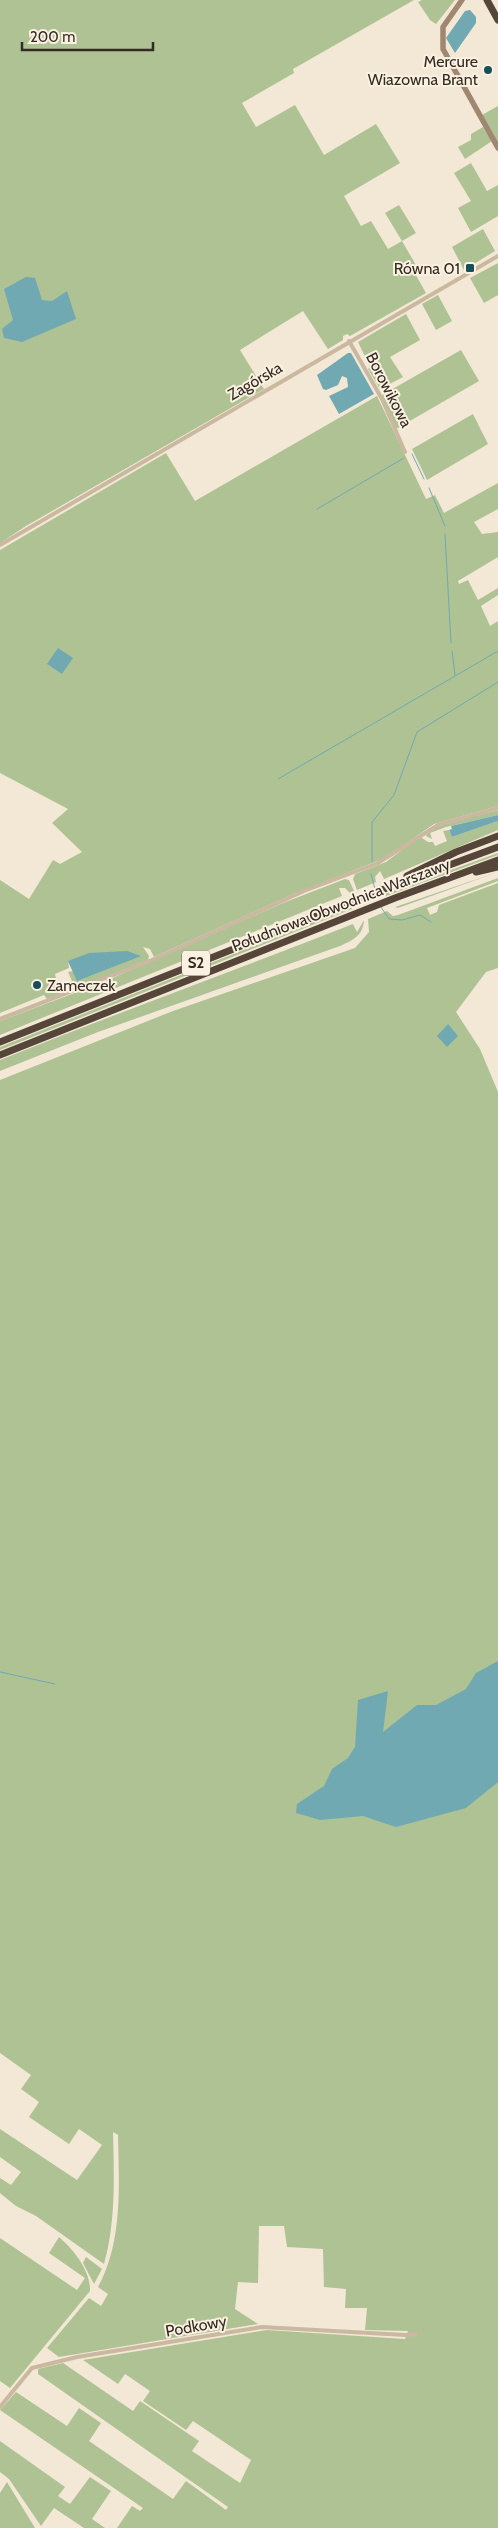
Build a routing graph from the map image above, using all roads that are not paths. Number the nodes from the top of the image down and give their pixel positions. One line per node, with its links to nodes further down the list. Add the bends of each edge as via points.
1 (462, 0): 4 (street, via 443,28 443,49)
2 (487, 0): 3 (highway)
3 (498, 20)
4 (498, 148)
5 (497, 256): 6 (street, Zagórska)
6 (350, 341): 7 (street, Borowikowa); 8 (street, Zagórska)
7 (405, 452)
8 (0, 545)
9 (498, 808): 16 (street, via 438,825 378,863 304,891 152,960)
10 (498, 836): 14 (highway, via 456,852)
11 (498, 847): 14 (highway, Południowa Obwodnica Warszawy / S2)
12 (498, 860): 15 (highway, Południowa Obwodnica Warszawy / S2)
13 (498, 867): 15 (highway)
14 (388, 887): 17 (highway, Południowa Obwodnica Warszawy / S2)
15 (423, 887): 18 (highway, Południowa Obwodnica Warszawy / S2)
16 (0, 1019)
17 (0, 1042)
18 (0, 1055)
19 (416, 2334): 20 (street, Podkowy, via 262,2327 77,2357 32,2368)
20 (0, 2407)

